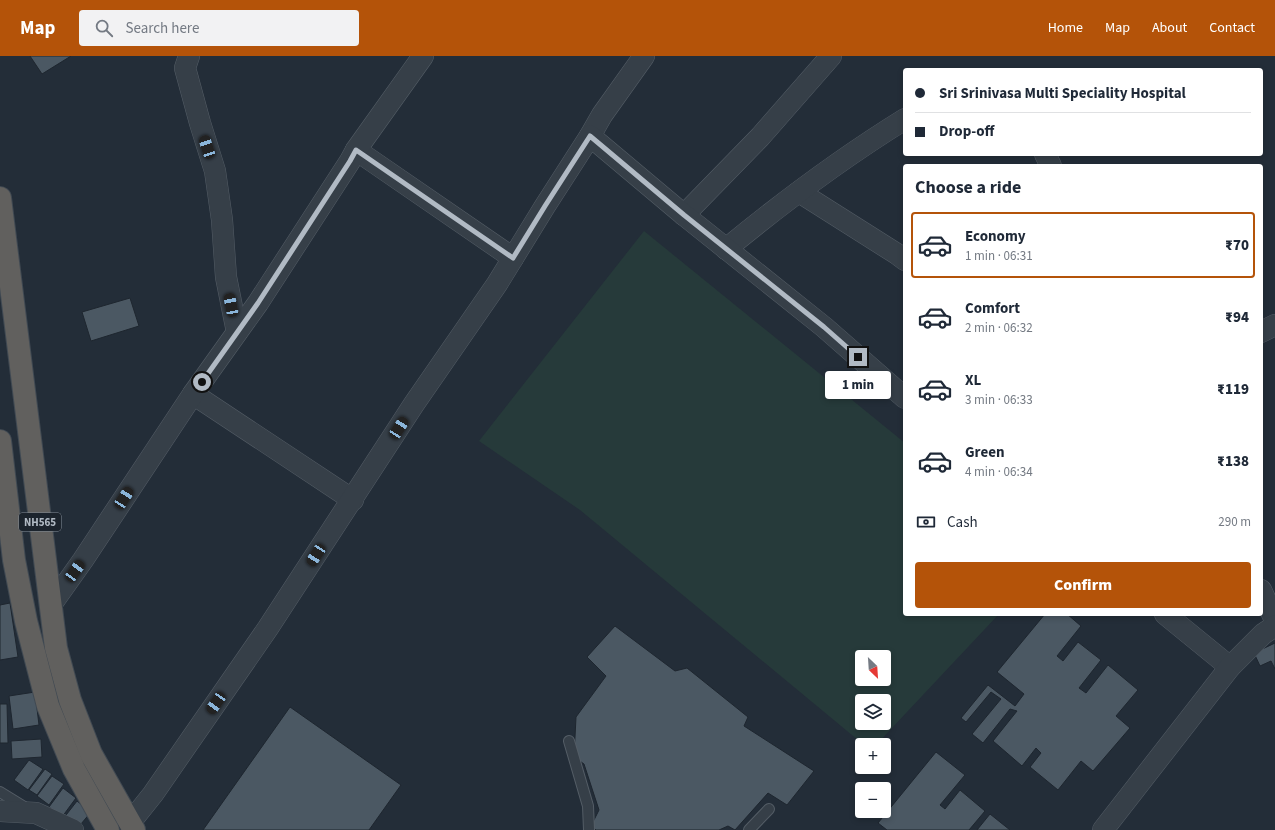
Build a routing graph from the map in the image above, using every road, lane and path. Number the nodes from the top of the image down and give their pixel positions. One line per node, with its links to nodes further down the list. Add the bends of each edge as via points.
1 (189, 56): 16 (street, via 185,68 215,171 226,277)
2 (423, 56): 7 (street)
3 (644, 56): 6 (street)
4 (831, 56): 10 (street, via 760,137)
5 (903, 121): 8 (street, via 865,144)
6 (590, 136): 10 (street); 12 (street)
7 (356, 150): 12 (street); 16 (street)
8 (799, 192): 11 (street); 13 (street)
9 (0, 198): 22 (highway, NH565)
10 (684, 215): 11 (street)
11 (726, 249): 18 (street, via 824,327)
12 (513, 258): 20 (street, via 414,404)
13 (903, 258)
14 (1275, 325): 15 (street)
15 (1263, 331)
16 (237, 332): 17 (street)
17 (193, 394): 20 (street); 22 (street)
18 (903, 396)
19 (0, 441): 34 (highway, NH565, via 14,560 26,621 48,706 74,769)
20 (353, 500): 32 (street)
21 (1263, 594): 24 (street)
22 (51, 605): 32 (highway, NH565, via 56,648 70,700 91,754)
23 (1167, 616): 26 (street)
24 (1275, 620)
25 (1275, 626): 26 (street, via 1263,634)
26 (1230, 667): 37 (street)
27 (569, 741): 35 (lane, via 588,806)
28 (0, 792): 31 (lane)
29 (769, 809): 36 (lane)
30 (0, 811): 31 (street)
31 (36, 813): 33 (street)
32 (131, 827)
33 (73, 830)
34 (108, 830)
35 (589, 830)
36 (749, 830)
37 (1103, 830)

